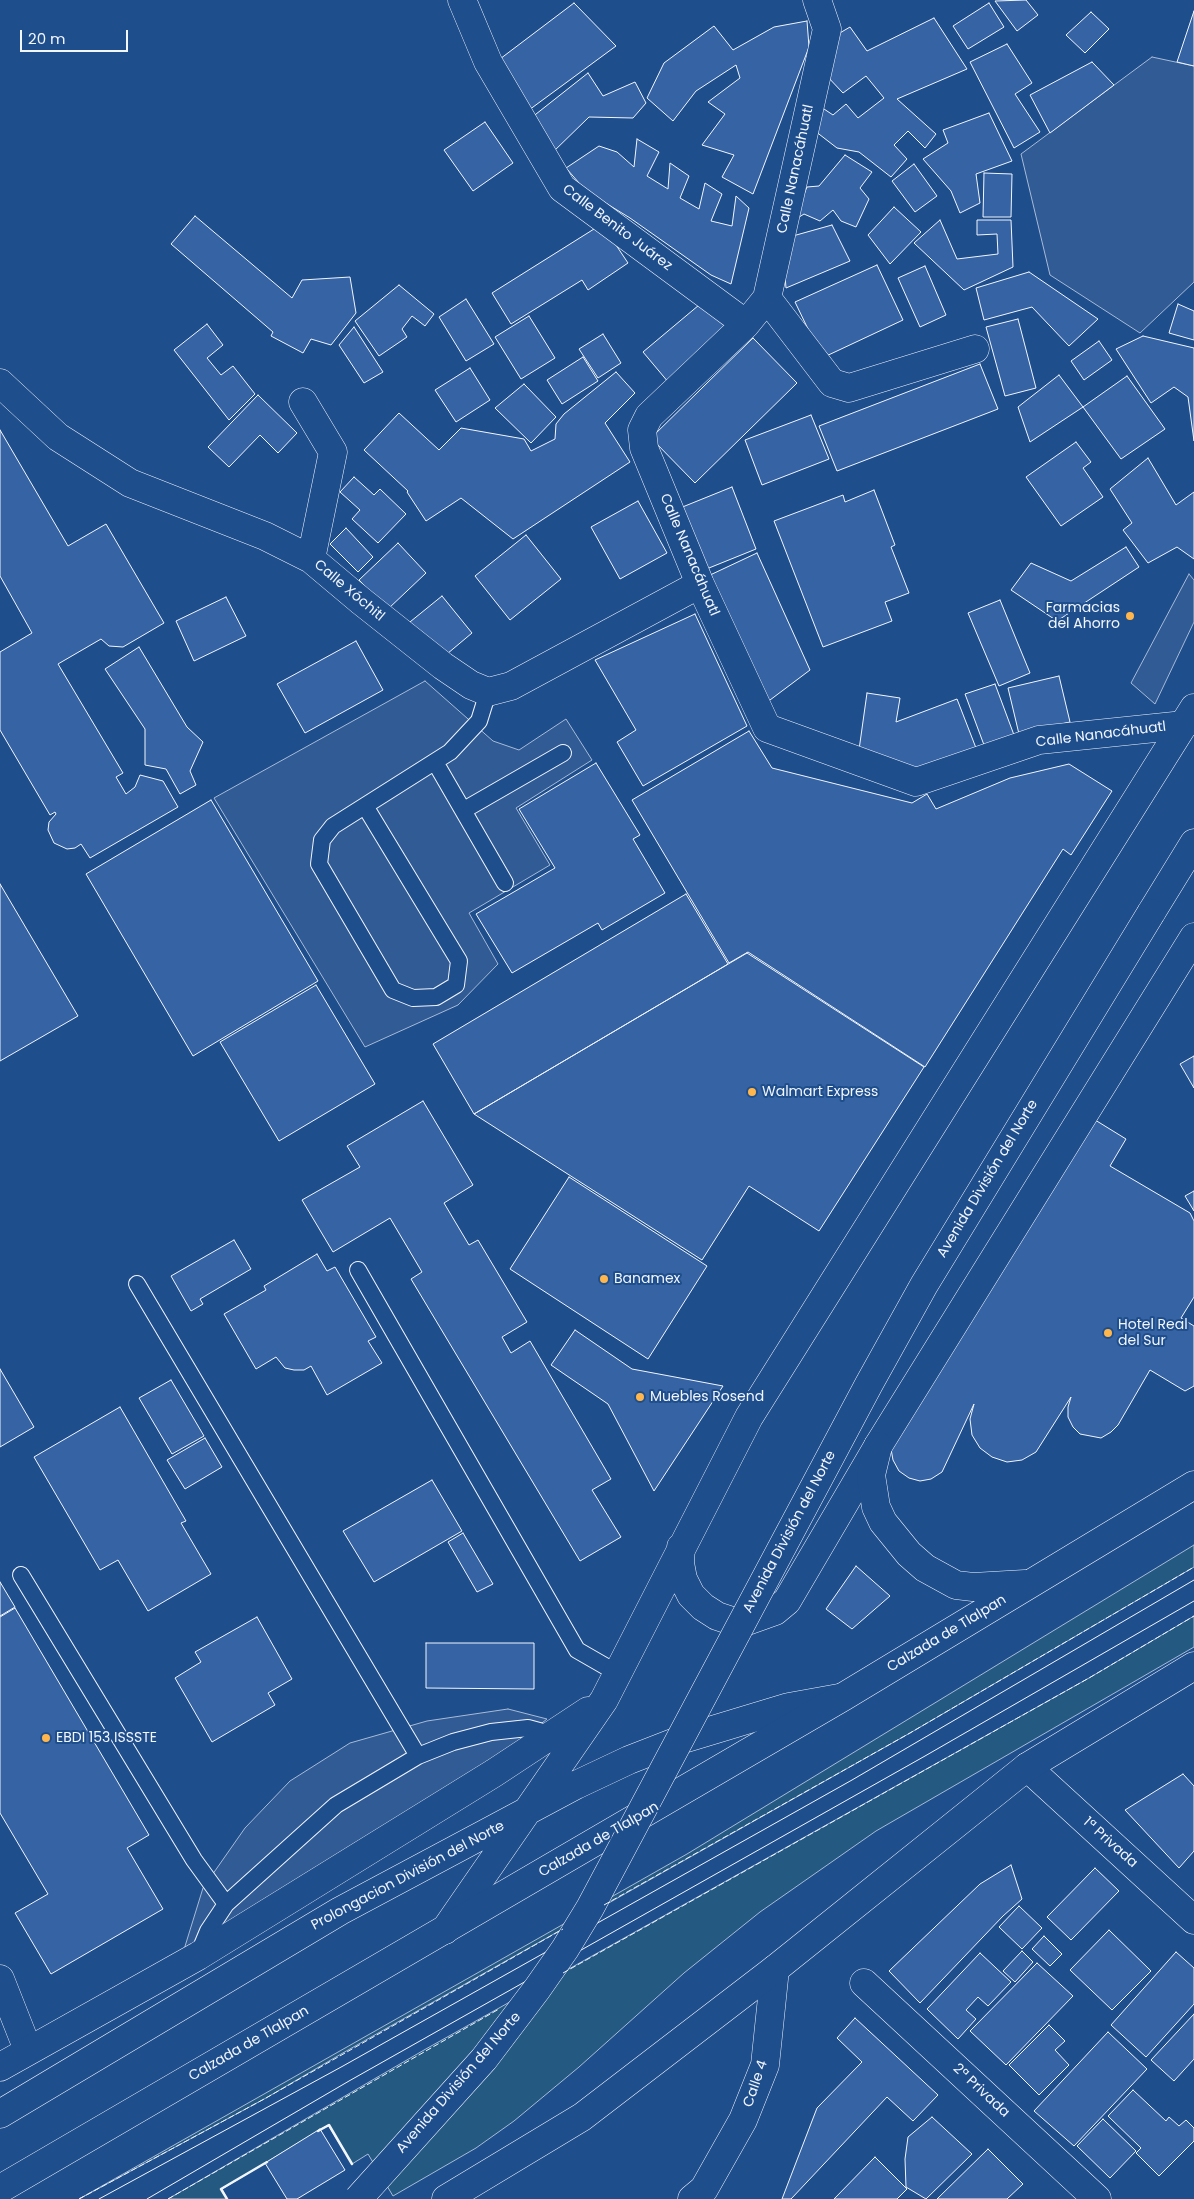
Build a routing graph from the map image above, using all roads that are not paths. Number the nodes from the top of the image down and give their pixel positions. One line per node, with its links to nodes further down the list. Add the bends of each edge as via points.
1 (462, 0): 4 (main road, Calle Benito Juárez, via 488,62 562,188)
2 (818, 0): 3 (main road, Calle Nanacáhuatl, via 827,29)
3 (767, 298): 4 (main road, Calle Nanacáhuatl); 5 (main road, via 832,383 848,388)
4 (746, 324): 9 (main road, Calle Nanacáhuatl, via 650,416 642,430 644,448)
5 (975, 349)
6 (0, 383): 8 (main road, Calle Xóchitl, via 58,437 130,483 265,536)
7 (303, 402): 8 (main road, via 333,452)
8 (311, 558): 10 (main road, Calle Xóchitl, via 443,666)
9 (700, 584): 10 (main road, via 511,686); 11 (main road, Calle Nanacáhuatl, via 767,728 916,782 1039,740)
10 (488, 692): 13 (lane, via 479,721)
11 (1189, 716): 23 (main road, via 749,1417)
12 (563, 753): 15 (lane)
13 (436, 762): 14 (lane); 15 (lane)
14 (365, 806): 14 (lane, via 333,826 322,840 319,864 393,990 413,998 436,997 456,985 460,961)
15 (464, 810): 17 (lane)
16 (1194, 843): 46 (main road, Avenida División del Norte, bridge, via 924,1284 590,1908 565,1949 484,2059)
17 (505, 883)
18 (1194, 938): 21 (main road)
19 (358, 1270): 27 (lane, via 577,1650)
20 (137, 1284): 31 (lane)
21 (878, 1446): 23 (main road, via 796,1589 776,1611 747,1621 732,1621 702,1607 683,1579); 25 (main road, via 871,1475 876,1507 883,1522 909,1554 925,1568 956,1585)
22 (1194, 1485): 25 (main road, Calzada de Tlalpan)
23 (681, 1546): 27 (main road)
24 (21, 1575): 34 (lane, via 194,1860)
25 (1032, 1583): 28 (main road, Calzada de Tlalpan)
26 (1194, 1666): 32 (main road)
27 (617, 1672): 29 (main road)
28 (843, 1697): 33 (main road, Prolongacion División del Norte, via 735,1722 683,1739 629,1760); 36 (main road, Calzada de Tlalpan)
29 (604, 1700): 30 (main road); 33 (main road)
30 (554, 1735): 31 (lane, via 528,1728 491,1732); 37 (main road)
31 (418, 1756): 34 (lane, via 336,1805)
32 (1027, 1767): 35 (main road, 1ª Privada); 38 (main road)
33 (525, 1812): 36 (main road); 43 (main road, Prolongacion División del Norte, via 340,1911)
34 (226, 1904): 37 (lane, via 208,1931)
35 (1194, 1920)
36 (445, 1930): 44 (main road, Calzada de Tlalpan)
37 (198, 1956): 41 (main road)
38 (775, 1969): 45 (main road, Calle 4, via 765,2066 743,2120); 47 (main road, via 582,2117)
39 (0, 1978): 41 (main road)
40 (864, 1983): 48 (main road, 2ª Privada)
41 (28, 2050): 42 (main road)
42 (0, 2067)
43 (0, 2114)
44 (0, 2189)
45 (704, 2196)
46 (358, 2199)
47 (446, 2199)
48 (1097, 2199)

